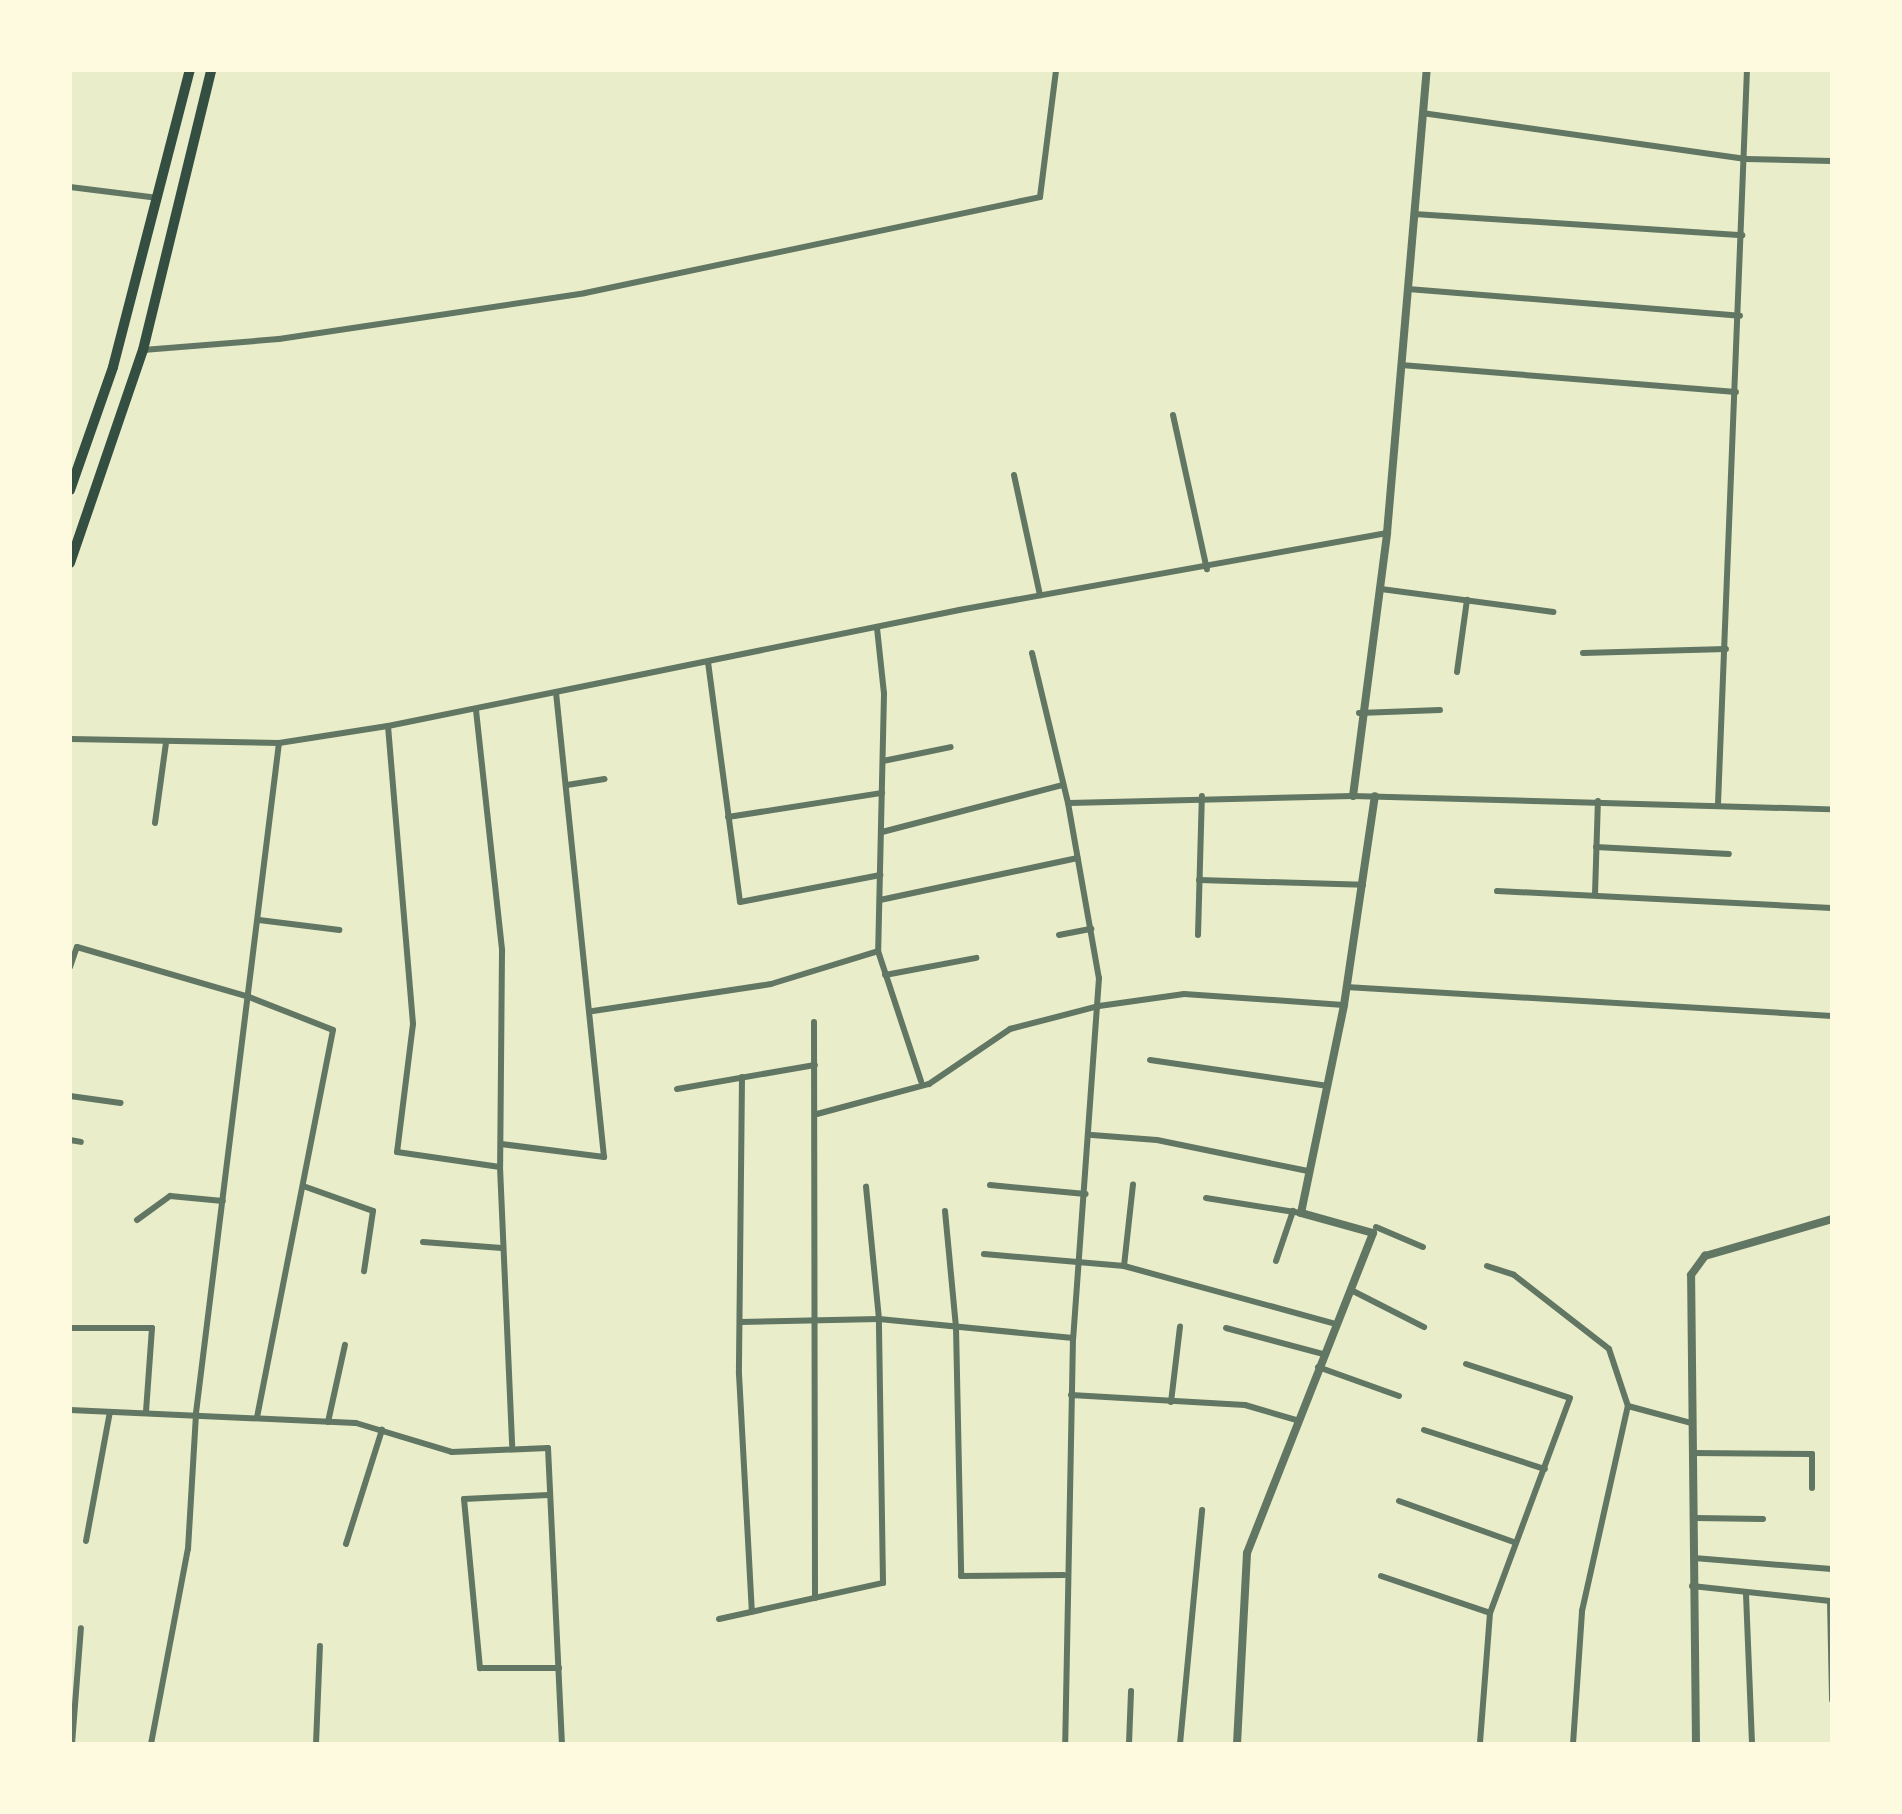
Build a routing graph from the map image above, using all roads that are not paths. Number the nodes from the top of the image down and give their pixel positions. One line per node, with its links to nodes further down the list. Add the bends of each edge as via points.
1 (190, 70): 10 (main road)
2 (212, 70): 11 (main road)
3 (1056, 70): 16 (street, via 1040,197 585,293 279,339)
4 (1427, 70): 6 (street)
5 (1747, 70): 7 (street)
6 (1422, 113): 7 (street); 12 (street)
7 (1746, 158): 8 (street); 13 (street)
8 (1832, 160)
9 (70, 187): 10 (street)
10 (158, 198): 11 (main road); 21 (main road, via 113,367)
11 (179, 202): 16 (main road)
12 (1414, 214): 13 (street); 14 (street)
13 (1742, 236): 15 (street)
14 (1408, 288): 15 (street); 17 (street)
15 (1740, 316): 18 (street)
16 (143, 350): 23 (main road)
17 (1401, 365): 18 (street); 22 (street)
18 (1736, 392): 30 (street)
19 (1173, 415): 24 (street)
20 (1014, 475): 26 (street)
21 (70, 490)
22 (1387, 533): 24 (street); 25 (street)
23 (70, 563)
24 (1208, 569): 26 (street)
25 (1381, 589): 27 (street); 38 (street)
26 (1040, 595): 29 (street)
27 (1467, 600): 28 (street); 34 (street)
28 (1553, 612)
29 (877, 628): 33 (street); 44 (street)
30 (1726, 649): 32 (street); 54 (street)
31 (1032, 653): 47 (street)
32 (1584, 653)
33 (708, 662): 35 (street); 56 (street)
34 (1457, 672)
35 (556, 692): 36 (street); 46 (street)
36 (476, 710): 39 (street); 97 (street, via 502,950)
37 (1440, 710): 38 (street)
38 (1359, 713): 50 (street)
39 (388, 726): 42 (street); 98 (street, via 413,1024 397,1152)
40 (70, 739): 41 (street)
41 (166, 743): 42 (street); 57 (street)
42 (279, 744): 69 (street)
43 (951, 747): 44 (street)
44 (883, 761): 48 (street)
45 (605, 779): 46 (street)
46 (566, 785): 82 (street)
47 (1063, 785): 53 (street); 58 (street)
48 (882, 793): 56 (street); 58 (street)
49 (1202, 796): 50 (street); 53 (street); 63 (street)
50 (1352, 796): 51 (street)
51 (1374, 796): 52 (street); 64 (street)
52 (1598, 800): 54 (street); 59 (street)
53 (1068, 803): 61 (street)
54 (1718, 804): 55 (street)
55 (1832, 809)
56 (728, 818): 62 (street, via 740,902)
57 (155, 823)
58 (882, 832): 62 (street)
59 (1596, 847): 60 (street); 66 (street)
60 (1728, 854)
61 (1078, 858): 67 (street); 70 (street)
62 (880, 875): 67 (street)
63 (1199, 880): 64 (street); 73 (street)
64 (1364, 885): 78 (street)
65 (1497, 890): 66 (street)
66 (1594, 894): 68 (street)
67 (880, 900): 74 (street)
68 (1832, 908)
69 (259, 920): 71 (street); 79 (street)
70 (1092, 929): 72 (street); 81 (street)
71 (338, 930)
72 (1059, 935)
73 (1198, 935)
74 (878, 951): 77 (street); 82 (street, via 771,984)
75 (976, 958): 77 (street)
76 (70, 967): 79 (street, via 78,948)
77 (885, 975): 88 (street)
78 (1346, 987): 80 (street); 83 (street)
79 (249, 997): 102 (street, via 333,1030); 106 (street)
80 (1344, 1005): 81 (street, via 1184,994); 89 (street)
81 (1099, 1006): 88 (street, via 1010,1029 929,1084); 94 (street)
82 (593, 1011): 97 (street, via 604,1157)
83 (1832, 1016)
84 (814, 1022): 86 (street)
85 (1150, 1060): 89 (street)
86 (815, 1065): 87 (street); 93 (street)
87 (742, 1077): 90 (street); 124 (street)
88 (921, 1082): 93 (street)
89 (1328, 1086): 99 (street)
90 (676, 1089)
91 (70, 1096): 92 (street)
92 (122, 1103)
93 (816, 1114): 123 (street)
94 (1092, 1136): 99 (street, via 1157,1140); 104 (street)
95 (70, 1140): 96 (street)
96 (81, 1142)
97 (501, 1144): 98 (street)
98 (500, 1167): 114 (street)
99 (1308, 1171): 108 (street)
100 (1133, 1184): 118 (street)
101 (990, 1185): 104 (street)
102 (306, 1186): 120 (street, via 373,1212); 144 (street)
103 (866, 1187): 122 (street)
104 (1086, 1194): 116 (street)
105 (1206, 1198): 108 (street)
106 (222, 1201): 110 (street, via 170,1196); 143 (street)
107 (945, 1212): 126 (street)
108 (1297, 1212): 111 (street); 117 (street)
109 (1832, 1218): 147 (street, via 1705,1256 1692,1275)
110 (136, 1220)
111 (1376, 1227): 113 (street); 121 (street)
112 (423, 1242): 114 (street)
113 (1422, 1247)
114 (502, 1248): 150 (street)
115 (984, 1254): 116 (street)
116 (1080, 1260): 118 (street); 131 (street)
117 (1276, 1261)
118 (1124, 1266): 125 (street)
119 (1487, 1266): 139 (street, via 1514,1275 1609,1348)
120 (364, 1271)
121 (1351, 1290): 125 (street); 128 (street)
122 (879, 1319): 123 (street); 126 (street); 168 (street, via 883,1583)
123 (818, 1320): 124 (street); 168 (street)
124 (740, 1322): 169 (street)
125 (1336, 1324): 133 (street)
126 (956, 1327): 131 (street); 164 (street, via 962,1576)
127 (1180, 1327): 138 (street)
128 (1424, 1327)
129 (70, 1328): 141 (street, via 152,1328)
130 (1226, 1328): 133 (street)
131 (1073, 1338): 136 (street)
132 (345, 1345): 146 (street)
133 (1323, 1354): 135 (street)
134 (1466, 1364): 152 (street, via 1570,1398)
135 (1318, 1367): 137 (street); 145 (street)
136 (1070, 1395): 138 (street); 164 (street)
137 (1399, 1396)
138 (1172, 1402): 145 (street, via 1246,1406)
139 (1628, 1406): 147 (street); 186 (street, via 1582,1611)
140 (70, 1410): 142 (street)
141 (146, 1411): 142 (street); 143 (street)
142 (110, 1412): 159 (street)
143 (196, 1412): 144 (street); 178 (street, via 188,1549)
144 (257, 1416): 146 (street)
145 (1296, 1420): 184 (street, via 1247,1553)
146 (328, 1422): 148 (street)
147 (1691, 1423): 151 (street)
148 (382, 1430): 150 (street, via 452,1452); 160 (street)
149 (1424, 1430): 152 (street)
150 (512, 1446): 154 (street, via 548,1448)
151 (1692, 1453): 153 (street, via 1812,1454); 157 (street)
152 (1545, 1469): 161 (street)
153 (1812, 1488)
154 (548, 1495): 174 (street); 174 (street, via 464,1498 480,1668)
155 (1398, 1501): 161 (street)
156 (1202, 1510): 183 (street)
157 (1695, 1518): 158 (street); 162 (street)
158 (1762, 1520)
159 (86, 1541)
160 (346, 1544)
161 (1516, 1544): 170 (street)
162 (1692, 1558): 163 (street); 166 (street)
163 (1832, 1569)
164 (1064, 1576): 181 (street)
165 (1381, 1576): 170 (street)
166 (1691, 1586): 167 (street); 187 (street)
167 (1746, 1594): 176 (street, via 1830,1601); 188 (street)
168 (815, 1598): 169 (street)
169 (752, 1612): 171 (street)
170 (1490, 1613): 185 (street)
171 (719, 1620)
172 (81, 1628): 177 (street)
173 (320, 1646): 179 (street)
174 (559, 1668): 180 (street)
175 (1132, 1690): 182 (street)
176 (1832, 1700)
177 (72, 1744)
178 (151, 1744)
179 (316, 1744)
180 (562, 1744)
181 (1065, 1744)
182 (1129, 1744)
183 (1180, 1744)
184 (1237, 1744)
185 (1480, 1744)
186 (1573, 1744)
187 (1696, 1744)
188 (1752, 1744)

